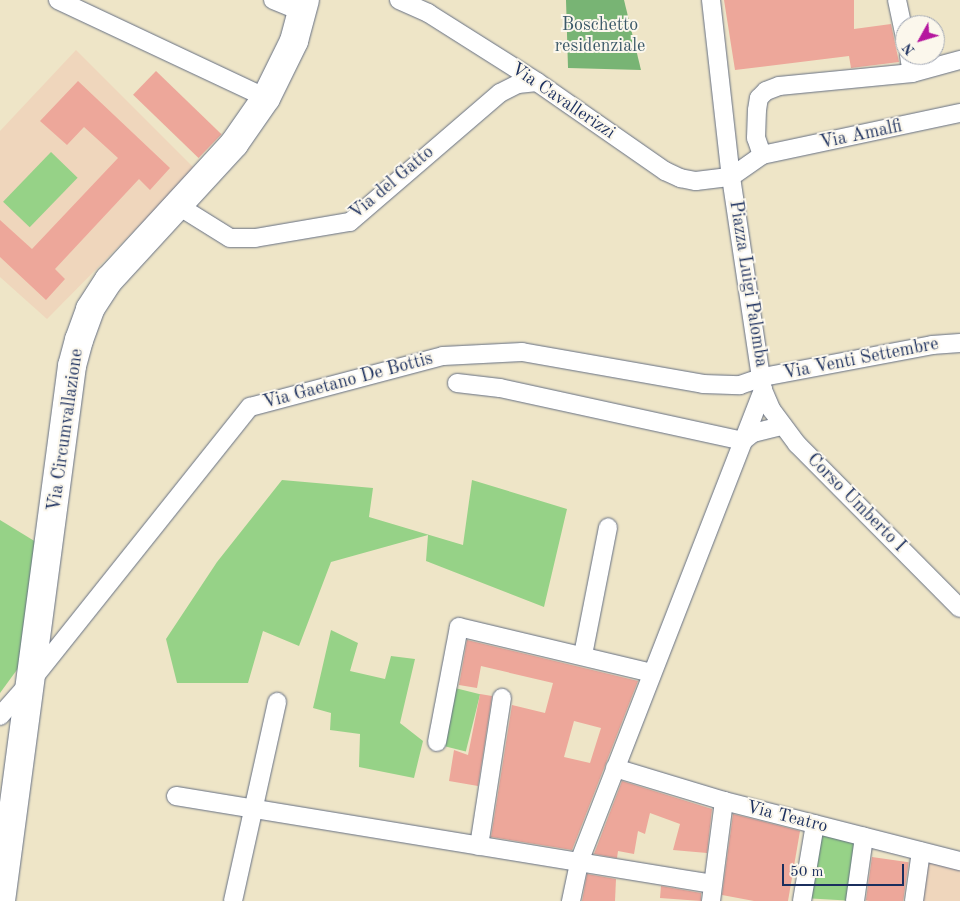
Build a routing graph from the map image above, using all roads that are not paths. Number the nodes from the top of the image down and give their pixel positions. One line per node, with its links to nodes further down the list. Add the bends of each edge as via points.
1 (58, 0): 12 (street)
2 (273, 0): 6 (street)
3 (399, 0): 11 (street, Via Cavallerizzi, via 428,13)
4 (711, 0): 15 (street, Piazza Luigi Palomba)
5 (897, 0): 7 (street)
6 (304, 6): 12 (main road, Via Circumvallazione, via 294,42 278,80)
7 (900, 15)
8 (960, 60): 10 (street)
9 (911, 65): 10 (street)
10 (912, 73): 14 (street, via 779,86 766,91 759,98)
11 (537, 82): 17 (street, Via Cavallerizzi, via 680,178 696,181); 18 (street, Via del Gatto, via 518,84 500,93 350,222 255,238 230,238)
12 (266, 98): 18 (main road, Via Circumvallazione, via 234,144)
13 (960, 113): 16 (street, Via Amalfi)
14 (756, 138): 15 (street); 16 (street)
15 (727, 142): 17 (street, Piazza Luigi Palomba)
16 (762, 155): 17 (street, Via Amalfi, via 739,168)
17 (731, 177): 21 (street, Piazza Luigi Palomba)
18 (178, 205): 28 (main road, Via Circumvallazione, via 110,280 90,309 79,340 72,366)
19 (960, 344): 21 (street, Via Venti Settembre, via 932,344)
20 (457, 383): 23 (street, via 500,388)
21 (763, 383): 22 (street, Corso Umberto I); 23 (street); 28 (street, Via Gaetano De Bottis, via 704,384 522,352 442,356 250,407)
22 (781, 426): 23 (street, via 753,433); 25 (street, Corso Umberto I)
23 (743, 441): 27 (street)
24 (608, 527): 26 (street)
25 (960, 608)
26 (583, 655): 27 (street); 32 (street, via 460,627)
27 (652, 673): 33 (street)
28 (31, 682): 31 (street, Via Gaetano De Bottis); 44 (main road, Via Circumvallazione)
29 (502, 698): 39 (street)
30 (277, 702): 36 (street)
31 (0, 716)
32 (437, 742)
33 (616, 768): 35 (street, Via Teatro); 42 (street)
34 (176, 796): 36 (street)
35 (724, 802): 37 (street, Via Teatro); 43 (street)
36 (254, 809): 39 (street); 45 (street)
37 (815, 824): 38 (street, Via Teatro); 47 (street)
38 (864, 837): 40 (street, Via Teatro); 48 (street)
39 (478, 846): 42 (street)
40 (921, 851): 41 (street, Via Teatro); 49 (street)
41 (960, 860)
42 (579, 862): 43 (street); 46 (street)
43 (712, 892)
44 (1, 901)
45 (233, 901)
46 (571, 901)
47 (802, 901)
48 (855, 901)
49 (914, 901)

